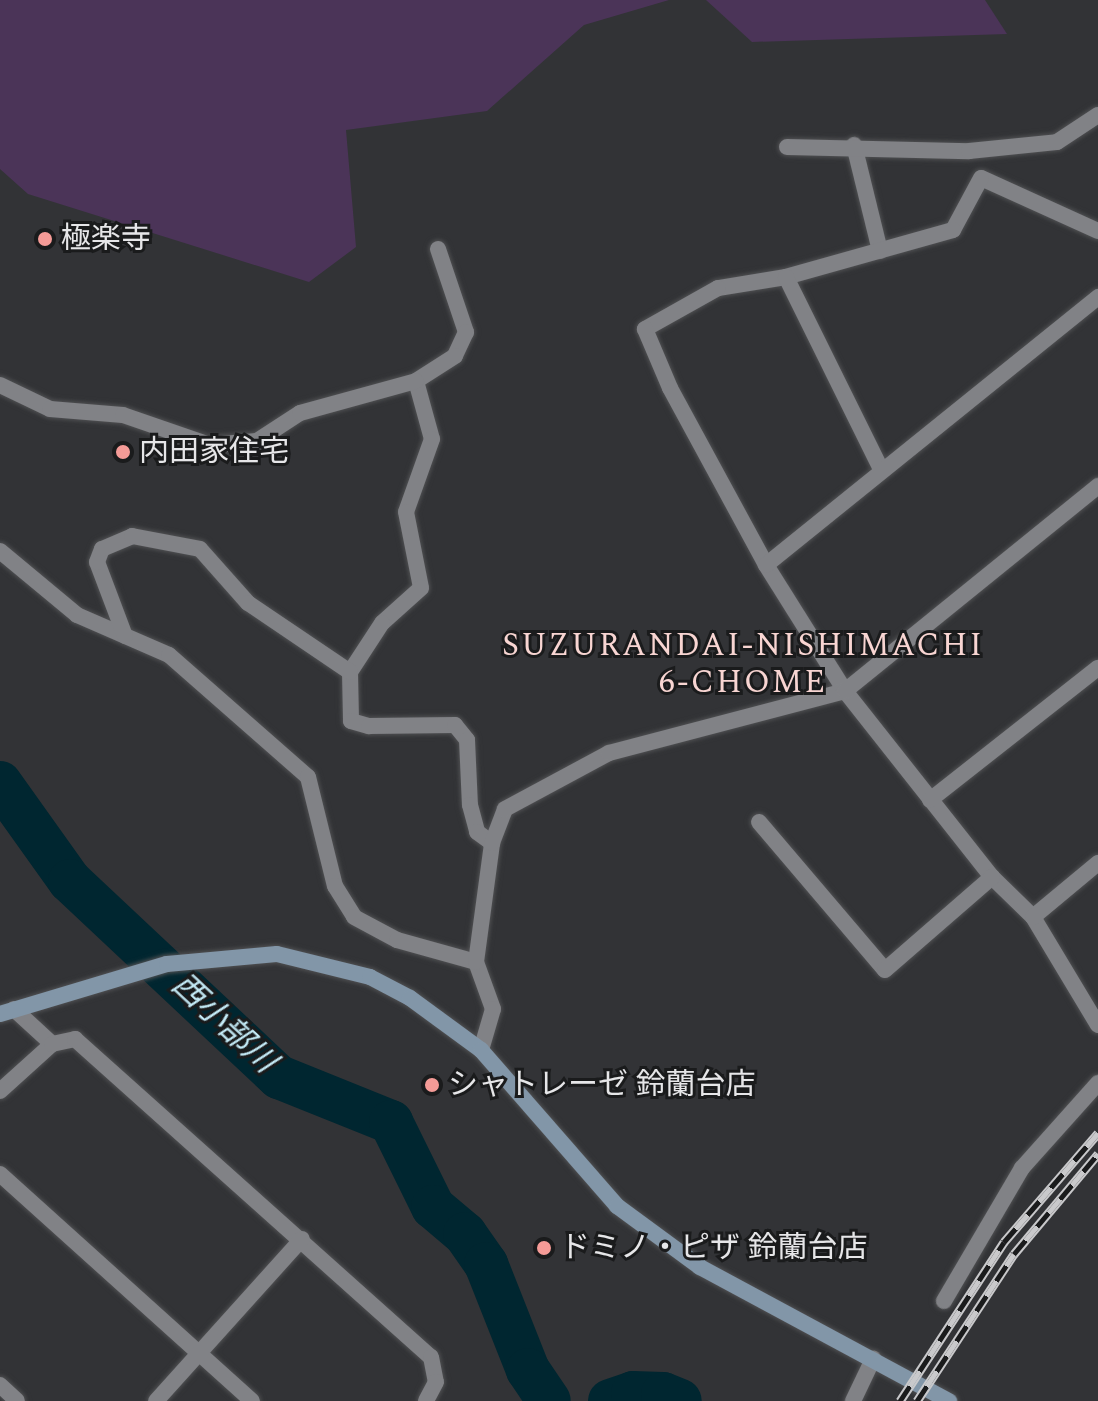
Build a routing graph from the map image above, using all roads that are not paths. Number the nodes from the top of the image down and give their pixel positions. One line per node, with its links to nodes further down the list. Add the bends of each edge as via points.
1 (1098, 115): 2 (street, via 1057,142 969,151)
2 (854, 145): 3 (street); 6 (street)
3 (787, 147)
4 (1098, 231): 6 (street, via 981,178 953,230)
5 (438, 249): 9 (street, via 466,332 455,356)
6 (880, 251): 7 (street)
7 (786, 277): 11 (street); 14 (street, via 718,288 645,329 670,388)
8 (1098, 297): 11 (street)
9 (416, 381): 10 (street, via 300,413 257,441 210,445 123,415 50,409); 17 (street, via 432,439 406,512 421,588 382,623)
10 (0, 385)
11 (882, 471): 14 (street)
12 (1098, 486): 18 (street)
13 (0, 551): 15 (street, via 77,615)
14 (766, 565): 18 (street)
15 (125, 636): 17 (street, via 97,562 102,549 132,536 200,549 248,603); 25 (street, via 169,655 308,777 335,886 354,917 397,940)
16 (1098, 668): 19 (street)
17 (350, 672): 21 (street, via 351,721 369,726 455,725 467,740 470,805 477,832)
18 (845, 691): 19 (street); 21 (street, via 609,753 505,809)
19 (930, 800): 23 (street)
20 (759, 822): 23 (street, via 885,970)
21 (492, 843): 25 (street)
22 (1098, 863): 24 (street)
23 (992, 877): 24 (street)
24 (1033, 917): 27 (street)
25 (476, 962): 29 (street, via 493,1009)
26 (7, 1012): 28 (street); 29 (street, via 167,964 277,954 370,977 410,998)
27 (1098, 1025)
28 (52, 1044): 31 (street); 33 (street, via 75,1039)
29 (481, 1050): 36 (street, via 617,1206 700,1267)
30 (1098, 1083): 34 (street, via 1022,1168)
31 (0, 1091)
32 (0, 1174): 35 (street)
33 (302, 1239): 35 (street); 41 (street, via 431,1357 436,1382)
34 (944, 1301)
35 (198, 1353): 39 (street); 40 (street)
36 (873, 1359): 42 (street); 43 (street)
37 (0, 1385): 38 (street)
38 (17, 1401)
39 (156, 1401)
40 (252, 1401)
41 (426, 1401)
42 (853, 1401)
43 (949, 1401)

